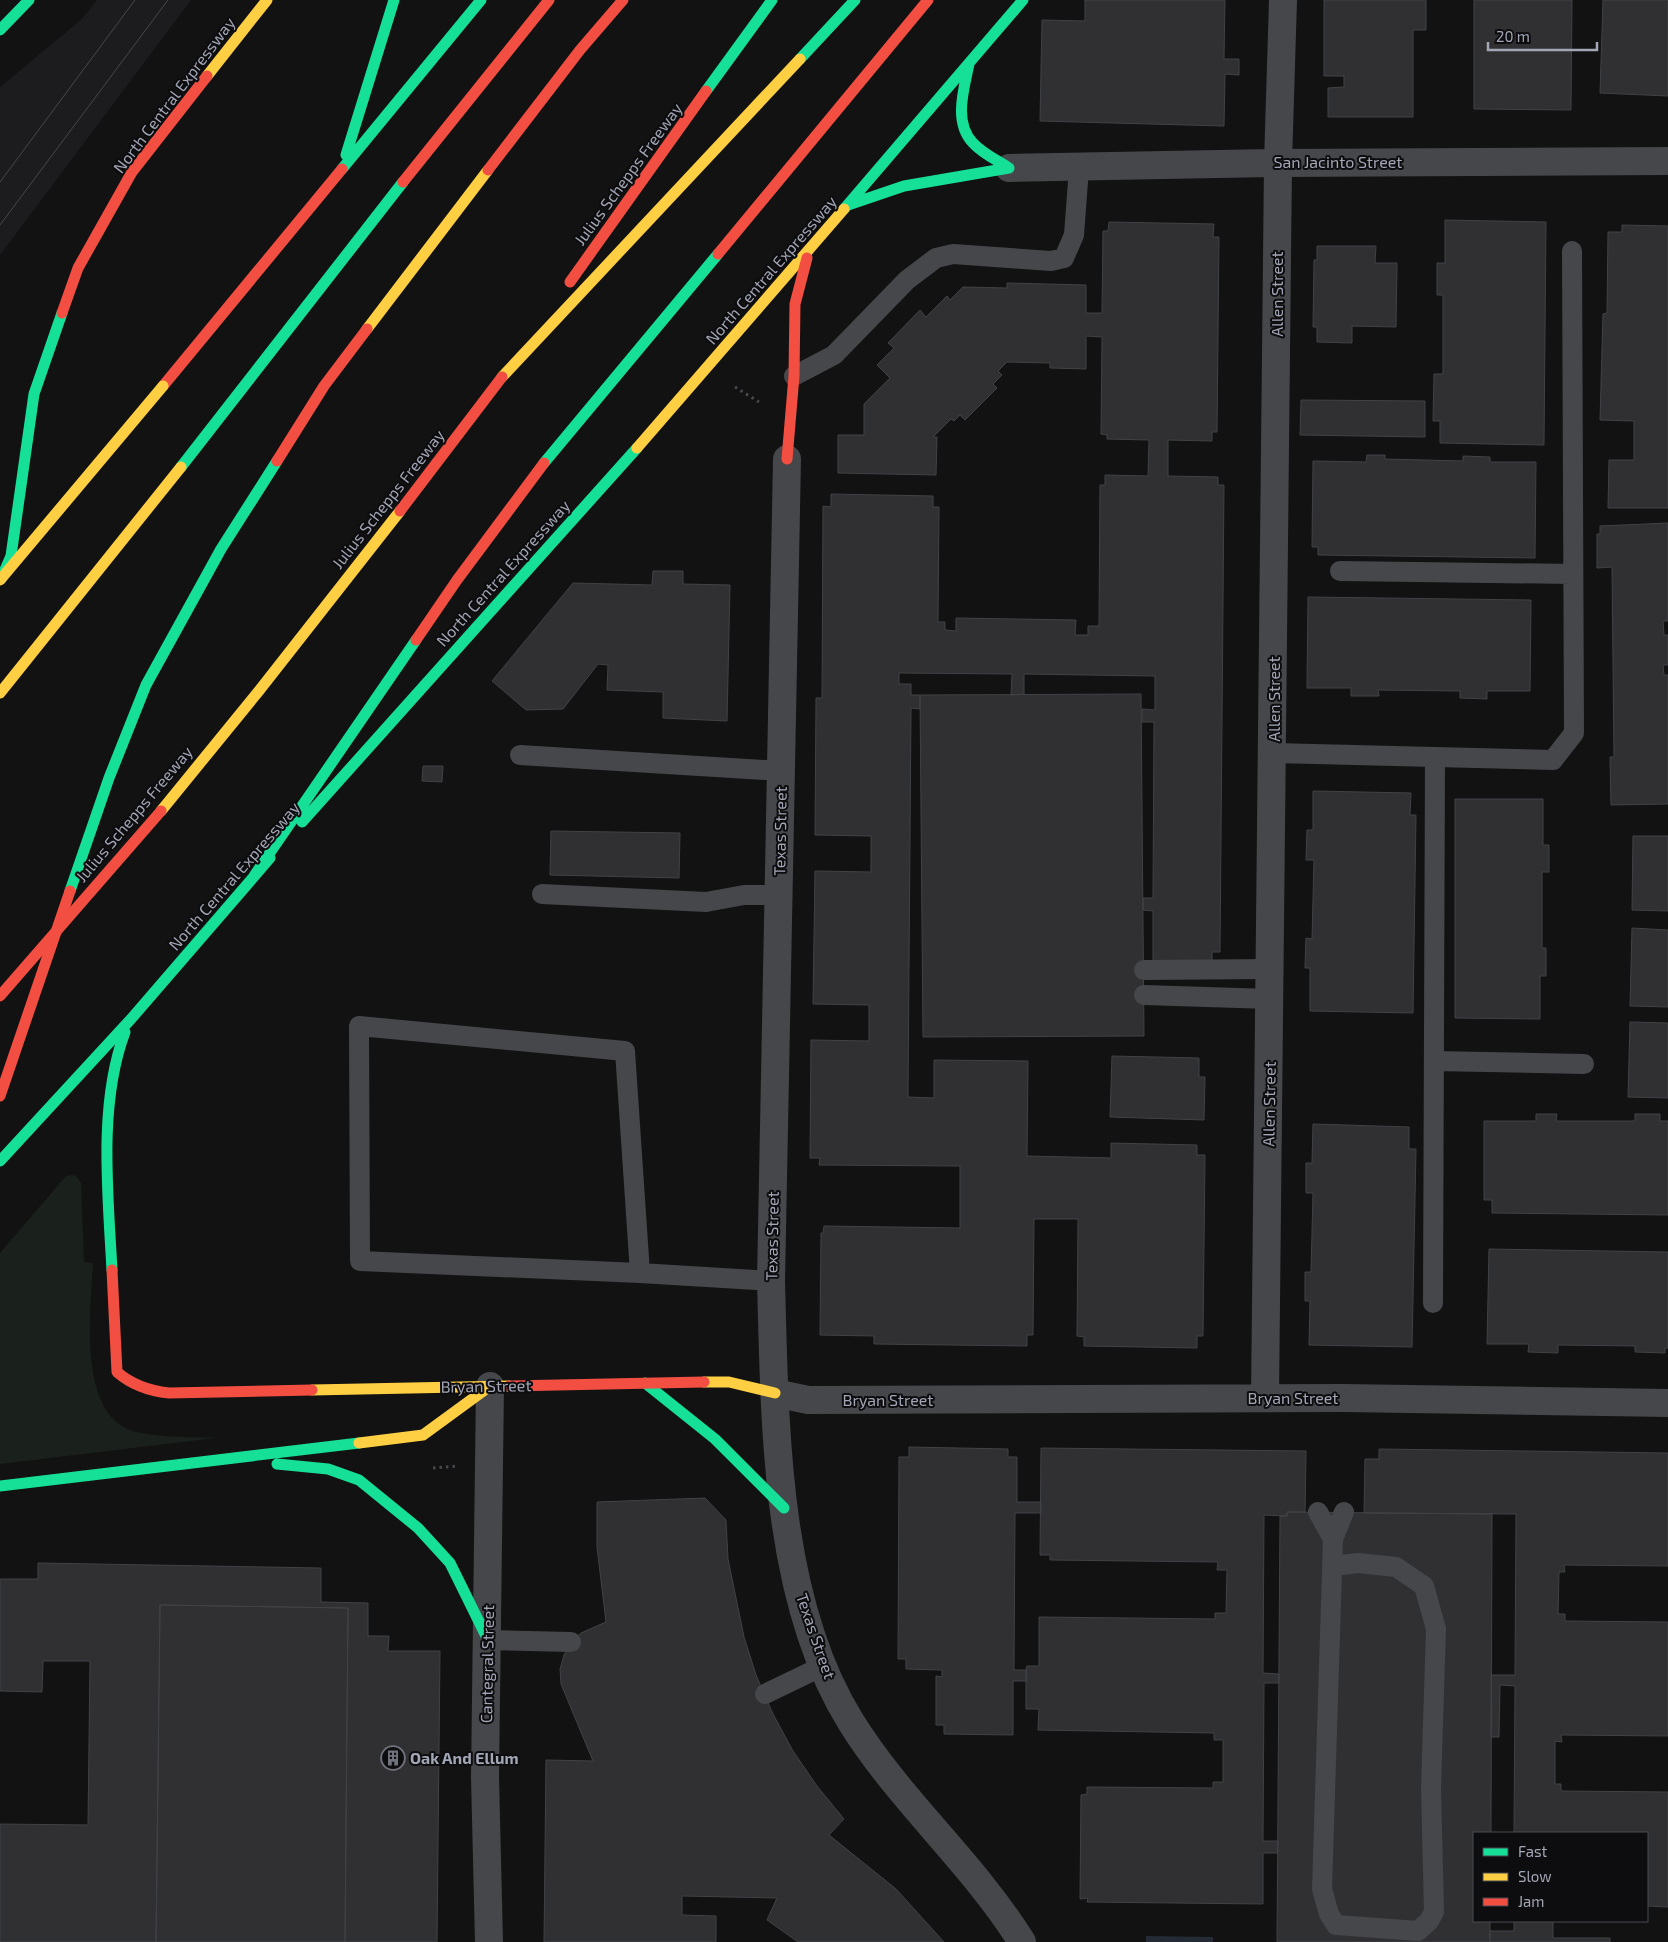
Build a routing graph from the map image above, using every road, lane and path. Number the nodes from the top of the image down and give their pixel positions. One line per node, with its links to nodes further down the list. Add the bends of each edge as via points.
1 (29, 0): 12 (main road)
2 (267, 0): 29 (main road, North Central Expressway, via 132,172 78,268 34,394 11,556)
3 (394, 0): 18 (main road)
4 (481, 0): 18 (main road)
5 (549, 0): 30 (main road)
6 (623, 0): 46 (main road, via 580,50 324,386 221,549 146,685 110,778)
7 (772, 0): 22 (main road, Julius Schepps Freeway)
8 (855, 0): 25 (main road)
9 (928, 0): 35 (main road, via 524,488)
10 (1023, 0): 13 (main road, North Central Expressway)
11 (1283, 0): 15 (street, Allen Street)
12 (0, 30)
13 (969, 64): 16 (main road, via 960,110 964,124 972,143); 19 (main road, North Central Expressway)
14 (1668, 161): 15 (street, San Jacinto Street)
15 (1278, 162): 17 (street, San Jacinto Street); 31 (street, Allen Street)
16 (1009, 168): 17 (street, San Jacinto Street); 19 (main road, via 904,186)
17 (1080, 168): 24 (lane, via 1074,235 1064,258 1051,261 953,254 936,258 907,280 834,355)
18 (342, 169): 29 (main road, bridge)
19 (848, 205): 21 (main road, North Central Expressway)
20 (1572, 250): 28 (lane)
21 (808, 251): 24 (main road, via 795,304); 35 (main road, North Central Expressway, via 705,372)
22 (564, 290)
23 (553, 306): 25 (main road, Julius Schepps Freeway)
24 (794, 376): 26 (main road)
25 (502, 377): 41 (main road, Julius Schepps Freeway, bridge, via 258,691)
26 (787, 459): 34 (street, Texas Street)
27 (1340, 571): 28 (lane)
28 (1573, 574): 33 (lane, via 1574,733 1553,760)
29 (0, 581)
30 (0, 693)
31 (1274, 753): 33 (lane); 38 (street, Allen Street)
32 (520, 755): 34 (lane)
33 (1435, 757): 44 (lane)
34 (781, 771): 37 (street, Texas Street)
35 (254, 876): 43 (main road, North Central Expressway)
36 (542, 894): 37 (lane, via 706,902 744,895)
37 (778, 895): 49 (street, Texas Street)
38 (1270, 969): 39 (lane); 42 (street, Allen Street)
39 (1144, 970)
40 (1144, 995): 42 (lane)
41 (0, 996)
42 (1270, 999): 54 (street, Allen Street)
43 (131, 1019): 47 (main road, North Central Expressway); 52 (main road, Bryan Street, via 116,1053 108,1097 110,1271 116,1372 142,1388 169,1394)
44 (1434, 1062): 45 (lane); 50 (lane)
45 (1584, 1064)
46 (0, 1096)
47 (0, 1161)
48 (640, 1273): 48 (lane, via 360,1261 359,1026 625,1051); 49 (lane)
49 (771, 1281): 53 (street, Texas Street)
50 (1433, 1303)
51 (645, 1382): 52 (main road, Bryan Street); 53 (main road, Bryan Street, via 729,1382); 58 (main road, via 715,1439)
52 (490, 1386): 56 (main road, via 423,1435); 63 (street, Cantegral Street)
53 (775, 1393): 54 (street, Bryan Street, via 808,1400); 58 (street, Texas Street)
54 (1265, 1398): 55 (street, Bryan Street)
55 (1668, 1403)
56 (230, 1459): 57 (main road); 63 (main road, via 328,1470 359,1480 418,1528 450,1564)
57 (0, 1486)
58 (784, 1508): 65 (street, Texas Street, via 803,1610)
59 (1318, 1512): 61 (lane)
60 (1344, 1512): 61 (lane)
61 (1333, 1539): 62 (lane)
62 (1333, 1566): 62 (lane, via 1358,1563 1396,1567 1424,1586 1436,1628 1431,1788 1434,1912 1430,1921 1418,1930 1336,1925 1329,1914 1322,1889)
63 (488, 1640): 64 (lane); 67 (street, Cantegral Street, via 485,1777)
64 (571, 1642)
65 (823, 1666): 66 (lane); 68 (street, Texas Street, via 850,1721 891,1778 976,1880)
66 (765, 1694)
67 (489, 1942)
68 (1022, 1942)

